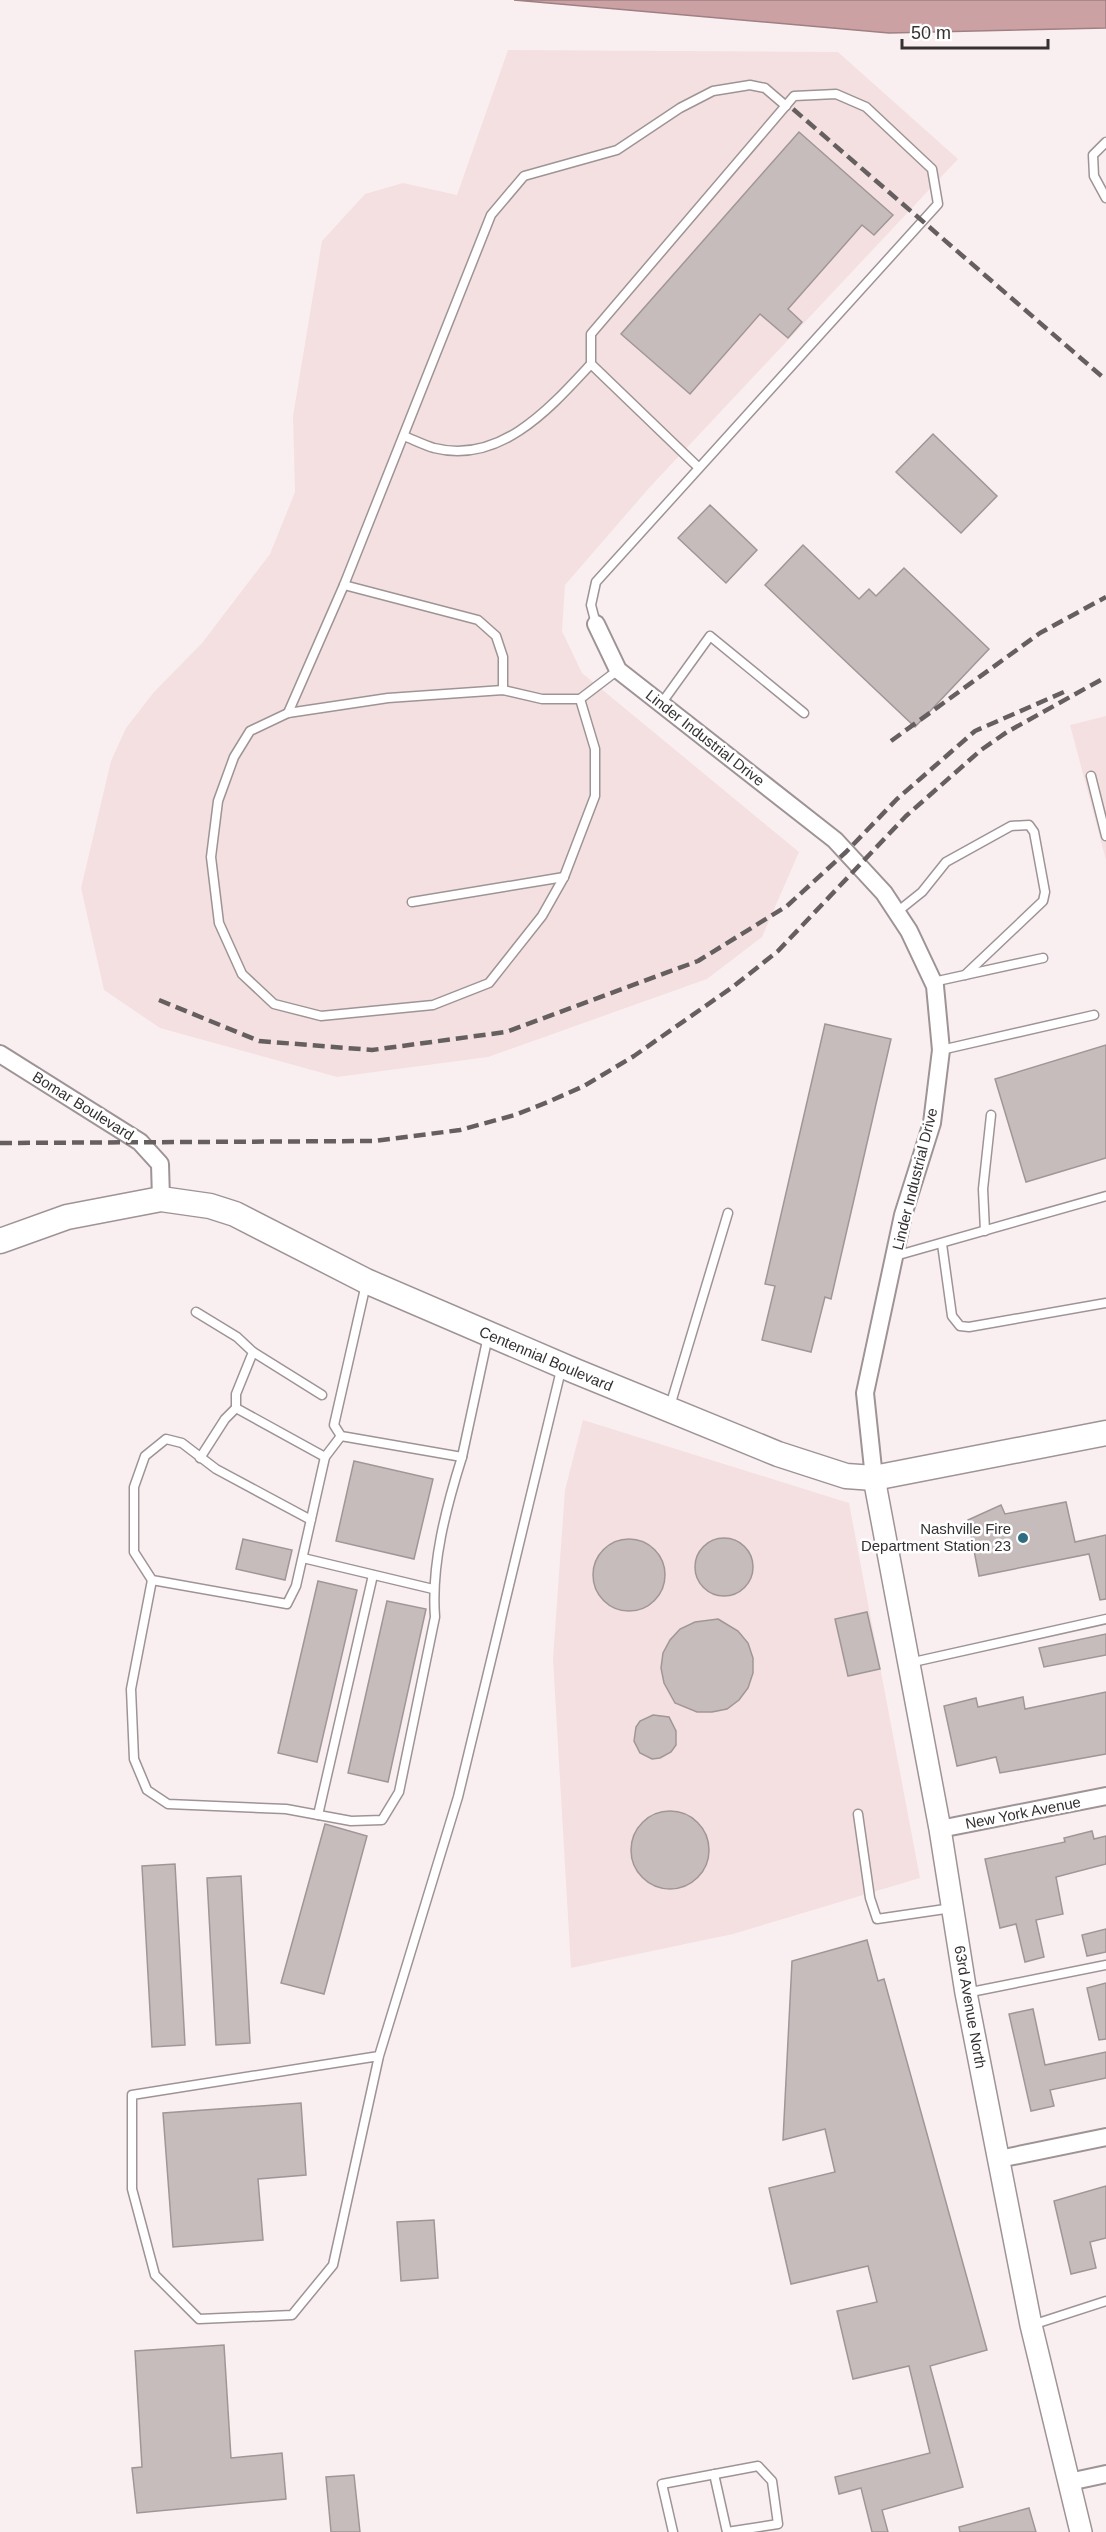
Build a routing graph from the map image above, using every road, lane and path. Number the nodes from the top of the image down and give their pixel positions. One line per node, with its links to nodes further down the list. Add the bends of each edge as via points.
1 (786, 106): 4 (lane, via 591,334); 5 (lane, via 765,88 750,85 713,91 617,150 524,176 491,215); 6 (lane, via 794,96 836,94 866,107 932,169 938,204)
2 (1106, 141): 3 (lane, via 1093,155 1094,176)
3 (1106, 198)
4 (591, 364): 5 (lane, via 544,414 502,441 468,450 435,448); 6 (lane)
5 (404, 436): 7 (lane)
6 (699, 468): 8 (lane, via 596,582 591,605)
7 (344, 585): 10 (lane, via 478,620 496,636 503,657); 13 (lane)
8 (596, 624): 9 (street, Linder Industrial Drive)
9 (618, 670): 11 (lane); 12 (street, Linder Industrial Drive)
10 (503, 690): 11 (lane, via 542,699); 13 (lane, via 388,698)
11 (580, 699): 17 (lane, via 595,749 594,796)
12 (661, 704): 14 (lane, via 710,636); 19 (street, Linder Industrial Drive, via 835,840)
13 (288, 713): 17 (lane, via 250,731 234,757 218,801 211,857 219,923 242,974 274,1004 321,1016 433,1005 489,983 542,916)
14 (804, 713)
15 (1091, 777): 16 (lane)
16 (1106, 836)
17 (564, 877): 18 (lane)
18 (412, 902)
19 (897, 912): 21 (lane, via 922,892 946,862 1011,826 1029,825 1034,832 1045,892 1043,901); 22 (street, Linder Industrial Drive)
20 (1042, 958): 21 (lane)
21 (965, 975): 22 (lane)
22 (933, 982): 24 (street, Linder Industrial Drive)
23 (1094, 1015): 24 (lane)
24 (941, 1050): 33 (street, Linder Industrial Drive, via 932,1123 903,1215)
25 (0, 1054): 28 (street, Bomar Boulevard, via 140,1142 160,1164)
26 (991, 1115): 30 (lane, via 983,1189)
27 (1106, 1196): 30 (lane)
28 (161, 1199): 31 (main road, Centennial Boulevard, via 67,1217); 34 (main road, Centennial Boulevard, via 235,1214)
29 (728, 1213): 42 (lane)
30 (985, 1231): 32 (lane)
31 (0, 1241)
32 (942, 1244): 33 (lane); 35 (lane, via 952,1316 960,1326)
33 (895, 1256): 48 (street, Linder Industrial Drive, via 865,1393)
34 (366, 1281): 37 (main road, Centennial Boulevard); 44 (lane, via 334,1425)
35 (1106, 1303)
36 (196, 1312): 38 (lane, via 237,1337)
37 (489, 1335): 39 (main road, Centennial Boulevard); 46 (lane)
38 (253, 1352): 40 (lane); 41 (lane, via 236,1394)
39 (562, 1366): 42 (main road, Centennial Boulevard); 63 (lane, via 459,1797)
40 (322, 1395)
41 (236, 1408): 45 (lane); 47 (lane)
42 (669, 1410): 48 (main road, Centennial Boulevard, via 778,1454 846,1476)
43 (1106, 1433): 48 (main road, Centennial Boulevard)
44 (341, 1436): 45 (lane); 46 (lane)
45 (325, 1457): 49 (lane)
46 (462, 1457): 53 (lane, via 448,1500)
47 (200, 1458): 49 (lane); 52 (lane, via 182,1443 166,1439 145,1456 134,1487 134,1552)
48 (874, 1478): 55 (street, 63rd Avenue North)
49 (311, 1520): 50 (lane)
50 (303, 1558): 51 (lane); 52 (lane, via 297,1586 287,1604)
51 (373, 1575): 53 (lane); 58 (lane)
52 (152, 1580): 58 (lane, via 131,1689 134,1759 147,1790 168,1804 286,1809)
53 (433, 1589): 58 (lane, via 435,1617 399,1792 382,1820 351,1821)
54 (1106, 1619): 55 (lane)
55 (908, 1663): 59 (street, 63rd Avenue North)
56 (1106, 1796): 59 (street, New York Avenue)
57 (858, 1814): 60 (lane, via 870,1898 877,1919)
58 (318, 1815)
59 (940, 1829): 60 (street, 63rd Avenue North)
60 (952, 1908): 62 (street, 63rd Avenue North)
61 (1106, 1965): 62 (lane)
62 (966, 1993): 65 (street, 63rd Avenue North)
63 (379, 2056): 63 (lane, via 333,2265 292,2315 199,2319 155,2275 132,2190 132,2095)
64 (1106, 2137): 65 (street)
65 (999, 2159): 67 (street, 63rd Avenue North)
66 (1106, 2301): 67 (lane)
67 (1031, 2325): 70 (street, 63rd Avenue North)
68 (714, 2474): 68 (lane, via 758,2466 772,2481 778,2523 727,2532); 71 (lane, via 662,2484)
69 (1106, 2474): 70 (street)
70 (1069, 2482): 72 (street, 63rd Avenue North)
71 (673, 2532)
72 (1081, 2532)

